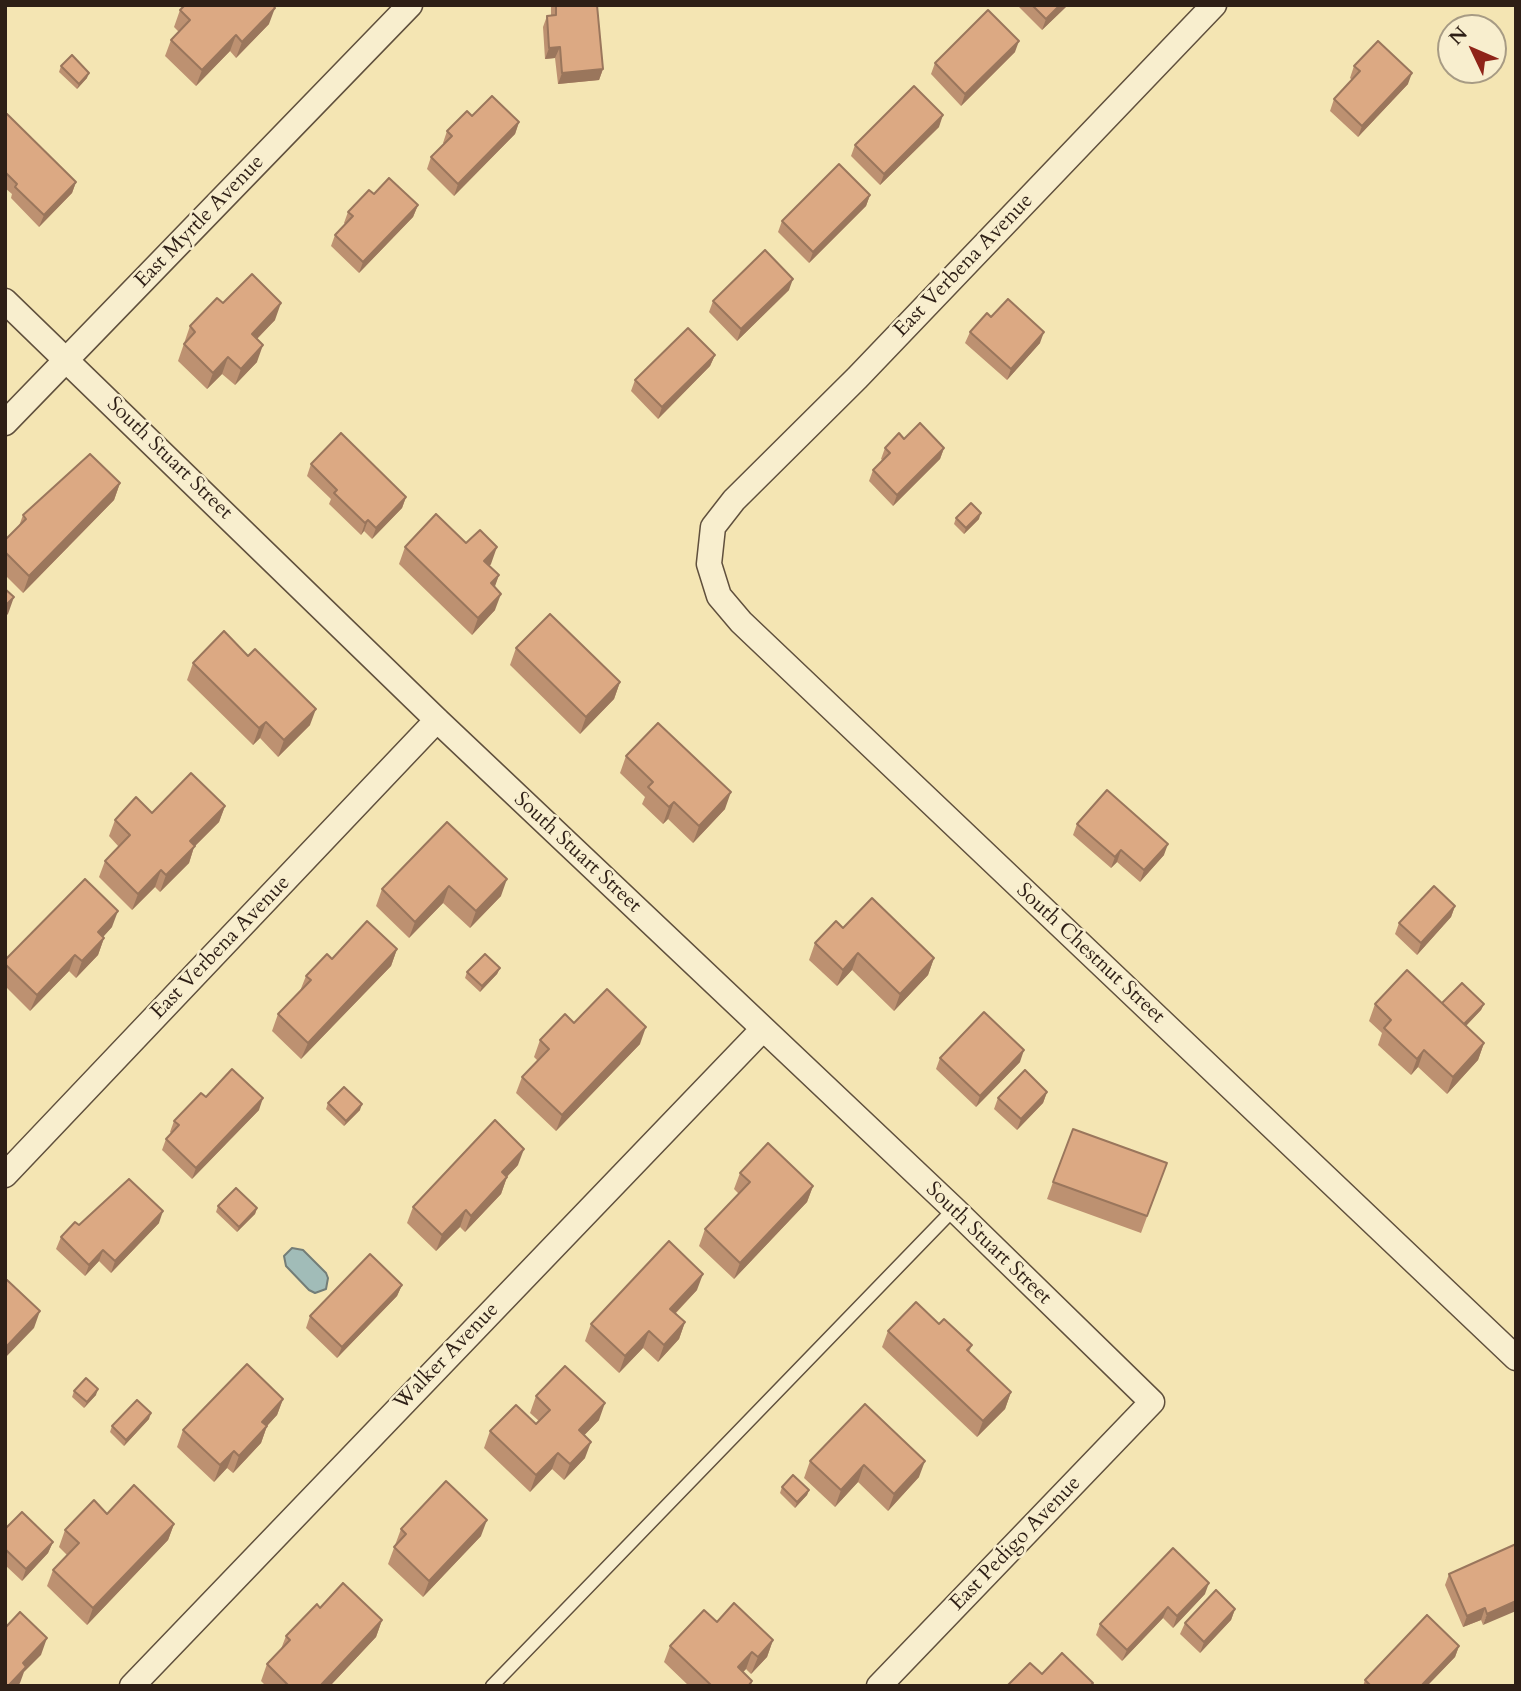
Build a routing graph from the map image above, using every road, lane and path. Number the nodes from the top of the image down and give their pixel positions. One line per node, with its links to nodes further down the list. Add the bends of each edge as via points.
1 (1214, 5): 6 (street, East Verbena Avenue, via 857,378 733,500)
2 (394, 11): 4 (street, East Myrtle Avenue)
3 (5, 301): 4 (street, South Stuart Street)
4 (66, 359): 5 (street, East Myrtle Avenue); 7 (street, South Stuart Street)
5 (5, 422)
6 (713, 527): 11 (street, South Chestnut Street, via 709,564 719,596 741,622)
7 (438, 720): 8 (street, South Stuart Street); 9 (street, East Verbena Avenue)
8 (763, 1029): 10 (street, South Stuart Street); 13 (street, Walker Avenue)
9 (5, 1175)
10 (954, 1209): 12 (street, South Stuart Street); 14 (lane)
11 (1516, 1358)
12 (1152, 1402): 15 (street, East Pedigo Avenue)
13 (132, 1686)
14 (492, 1686)
15 (879, 1686)

